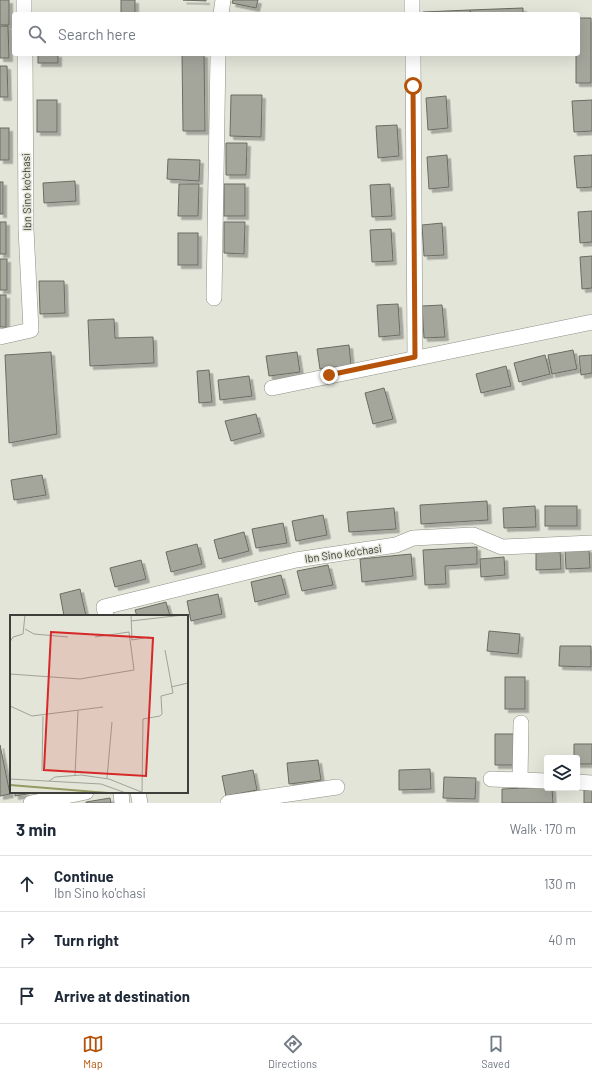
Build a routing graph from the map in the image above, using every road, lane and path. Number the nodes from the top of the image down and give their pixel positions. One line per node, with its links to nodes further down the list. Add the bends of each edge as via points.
1 (24, 0): 4 (street)
2 (222, 0): 5 (street)
3 (412, 0): 6 (street)
4 (24, 12)
5 (222, 12)
6 (412, 12)
7 (25, 56): 12 (street, Ibn Sino ko'chasi, via 26,229 31,330)
8 (218, 56): 10 (street)
9 (413, 56): 13 (street)
10 (214, 298)
11 (592, 322): 13 (street)
12 (0, 338)
13 (415, 357): 14 (street)
14 (272, 388)
15 (592, 543): 16 (street, Ibn Sino ko'chasi, via 502,547 473,535 413,538 396,545 296,560 104,607)
16 (106, 615)
17 (521, 723): 19 (street)
18 (491, 779): 19 (street)
19 (520, 780): 20 (street)
20 (544, 781)
21 (580, 782): 22 (street)
22 (592, 783)
23 (337, 787): 30 (street)
24 (81, 793): 27 (street)
25 (120, 793): 28 (street)
26 (138, 793): 29 (street)
27 (31, 803)
28 (122, 803)
29 (140, 803)
30 (228, 803)

